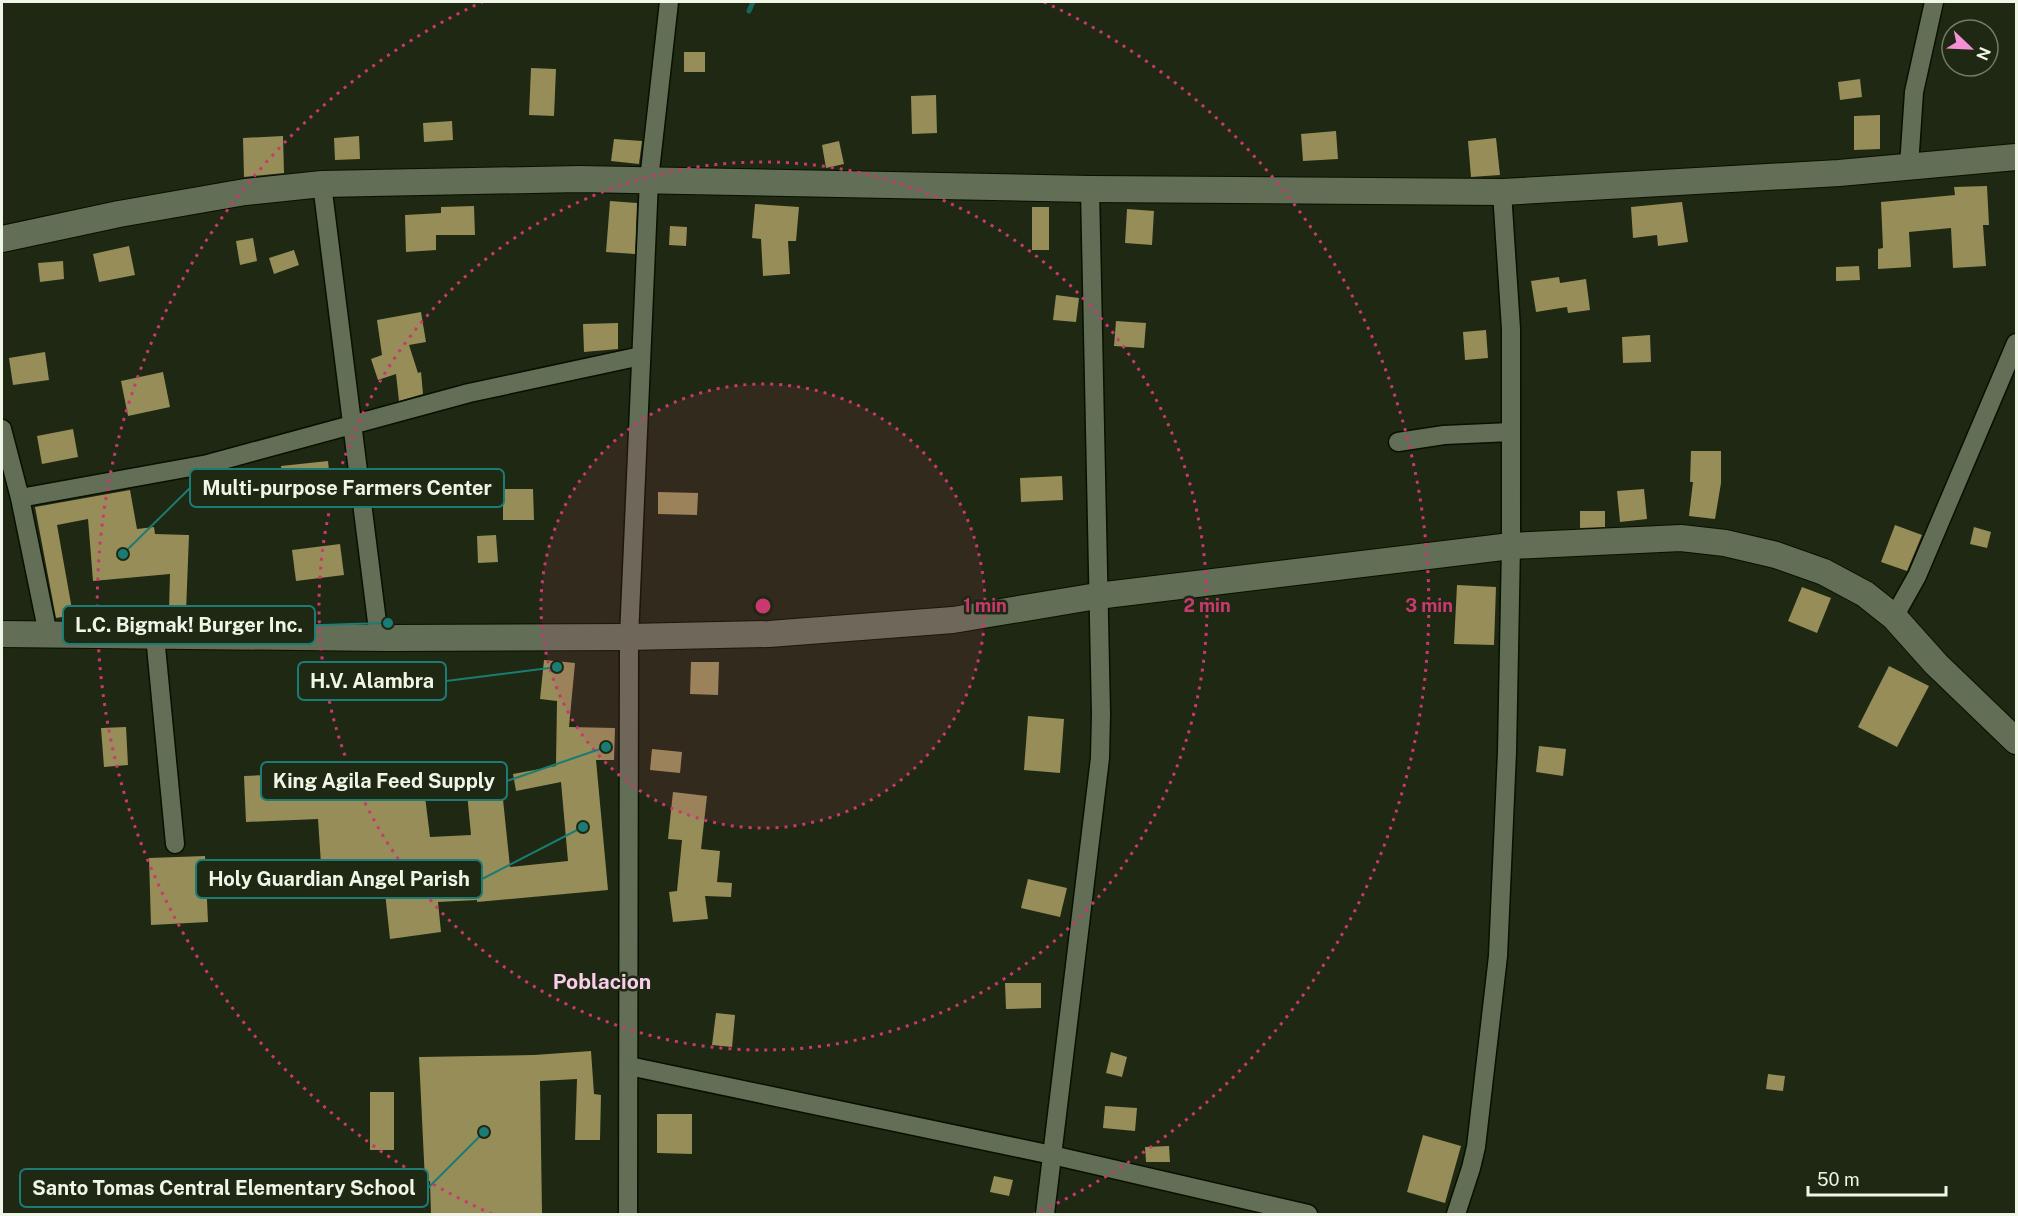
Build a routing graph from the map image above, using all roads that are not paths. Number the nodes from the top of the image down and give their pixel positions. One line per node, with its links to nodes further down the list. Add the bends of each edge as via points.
1 (669, 2): 5 (street)
2 (1934, 2): 4 (street, via 1914,92)
3 (2016, 157): 4 (street)
4 (1910, 166): 8 (street)
5 (649, 180): 6 (street); 7 (street); 11 (street)
6 (322, 184): 9 (street, via 245,192); 12 (street)
7 (1090, 189): 8 (street); 18 (street)
8 (1502, 192): 14 (street, via 1512,329)
9 (2, 239)
10 (2016, 343): 19 (street, via 1917,576)
11 (641, 356): 12 (street, via 469,393); 23 (street)
12 (352, 426): 16 (street, via 208,464); 24 (street)
13 (2, 429): 16 (street)
14 (1511, 432): 15 (street); 17 (street)
15 (1398, 442)
16 (20, 498): 21 (street)
17 (1511, 546): 18 (street); 19 (street, via 1681,538 1725,543 1824,572 1865,594); 32 (street, via 1498,956 1476,1147)
18 (1097, 596): 23 (street, via 953,620 769,634); 28 (street, via 1100,758)
19 (1894, 617): 25 (street, via 1936,664)
20 (2, 634): 21 (street)
21 (48, 634): 22 (street)
22 (154, 636): 24 (street); 26 (street)
23 (629, 637): 24 (street); 27 (street)
24 (379, 638)
25 (2016, 741)
26 (175, 844)
27 (629, 1066): 28 (street); 29 (street)
28 (1052, 1155): 30 (street); 31 (street)
29 (628, 1215)
30 (1045, 1215)
31 (1308, 1215)
32 (1456, 1215)

